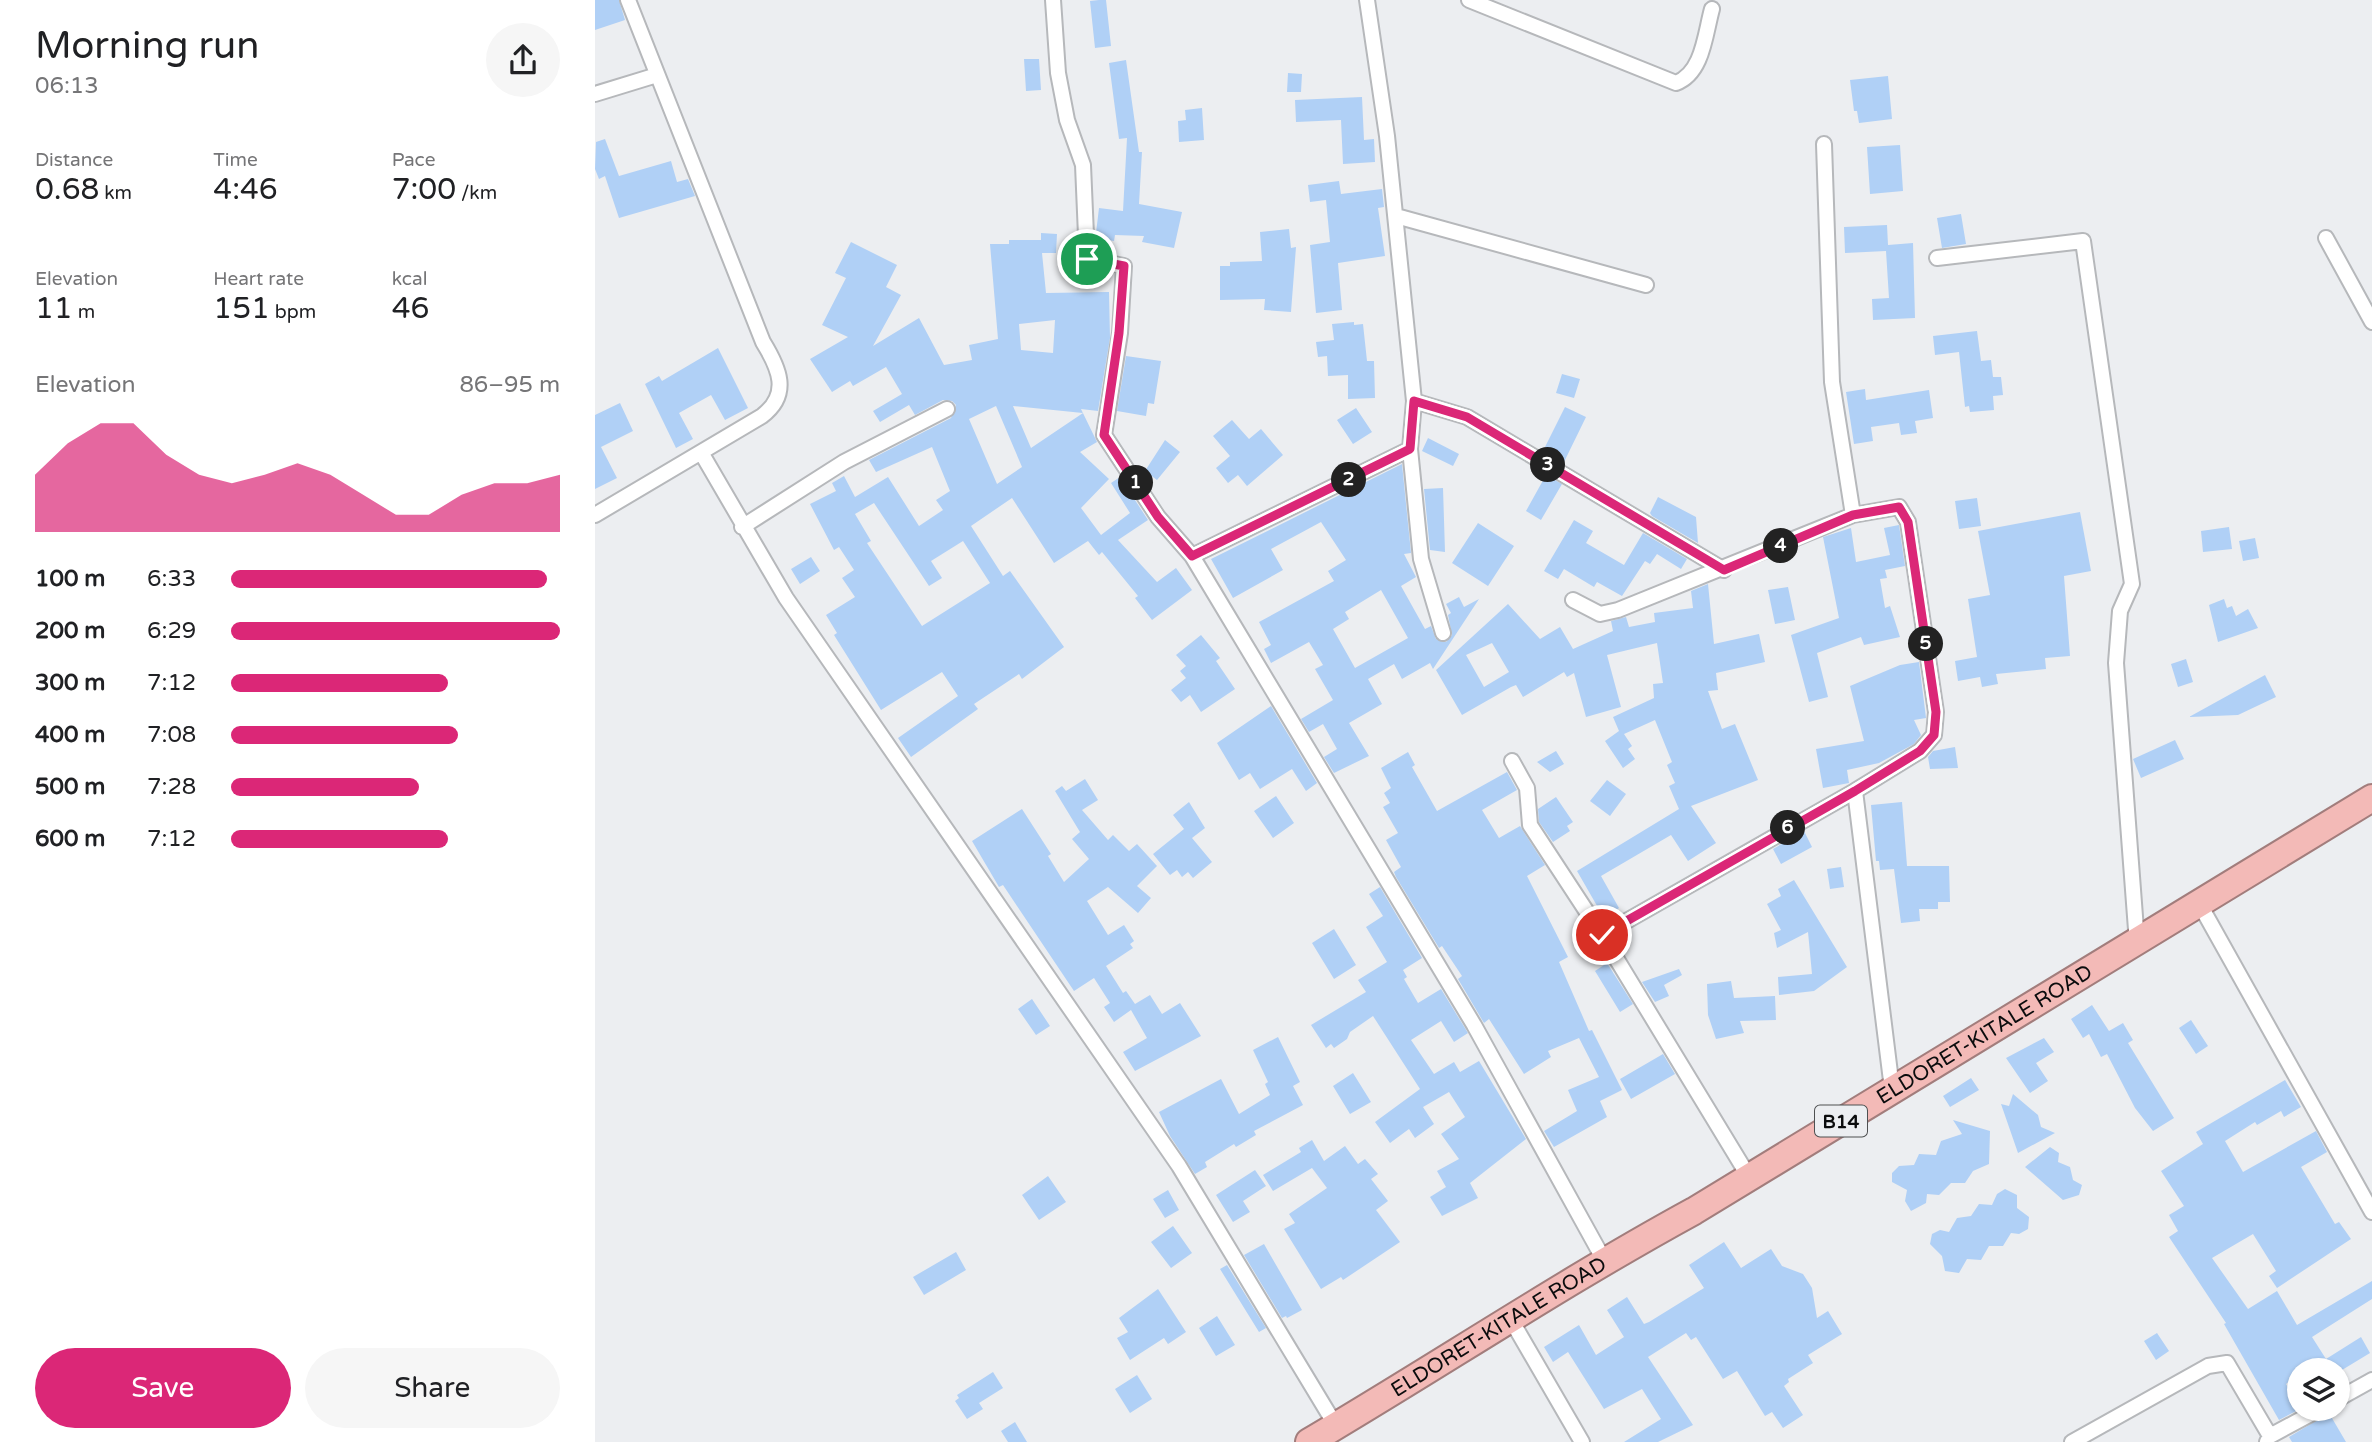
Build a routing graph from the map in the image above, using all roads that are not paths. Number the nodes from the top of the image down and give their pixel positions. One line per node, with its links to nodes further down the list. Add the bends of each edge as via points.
1 (628, 0): 6 (street)
2 (1052, 0): 21 (street, via 1062,96 1083,165 1087,259 1124,266 1104,435 1158,517)
3 (1367, 0): 9 (street)
4 (1469, 0): 5 (street, via 1676,83 1688,79 1696,67)
5 (1712, 9)
6 (657, 75): 7 (street); 17 (street, via 763,342 779,369 781,386 772,409)
7 (595, 94)
8 (1824, 144): 19 (street, via 1832,382)
9 (1396, 216): 12 (street); 14 (street)
10 (2326, 238): 13 (street)
11 (1937, 258): 30 (street, via 2083,241 2131,584 2120,611 2116,663)
12 (1646, 285)
13 (2372, 322)
14 (1414, 401): 16 (street); 22 (street, via 1467,417)
15 (947, 409): 20 (street, via 844,462)
16 (1410, 449): 21 (street); 24 (street, via 1421,559)
17 (702, 454): 18 (street); 20 (street)
18 (595, 515)
19 (1853, 515): 22 (street); 26 (street, via 1899,507 1908,522 1936,712 1934,735 1920,751)
20 (742, 527): 39 (street, via 802,621 1179,1166)
21 (1192, 556): 34 (street, via 1474,1025)
22 (1724, 570): 23 (street, via 1599,614)
23 (1573, 600)
24 (1443, 633)
25 (1512, 761): 29 (street, via 1527,788 1530,825)
26 (1855, 791): 29 (street); 31 (street)
27 (2372, 798): 28 (highway, ELDORET-KITALE ROAD / B14)
28 (2199, 903): 30 (highway, ELDORET-KITALE ROAD / B14); 33 (street)
29 (1602, 935): 32 (street)
30 (2137, 943): 31 (highway, ELDORET-KITALE ROAD / B14)
31 (1892, 1089): 32 (highway, ELDORET-KITALE ROAD / B14)
32 (1749, 1177): 34 (highway, ELDORET-KITALE ROAD / B14)
33 (2372, 1212)
34 (1604, 1260): 35 (highway, ELDORET-KITALE ROAD / B14)
35 (1510, 1318): 39 (highway, ELDORET-KITALE ROAD / B14); 42 (street)
36 (2372, 1380): 37 (street)
37 (2350, 1392)
38 (2299, 1421): 40 (street)
39 (1336, 1426): 41 (highway, ELDORET-KITALE ROAD / B14)
40 (2268, 1439): 43 (street, via 2227,1363 2207,1366)
41 (1309, 1442)
42 (1582, 1442)
43 (2072, 1442)

